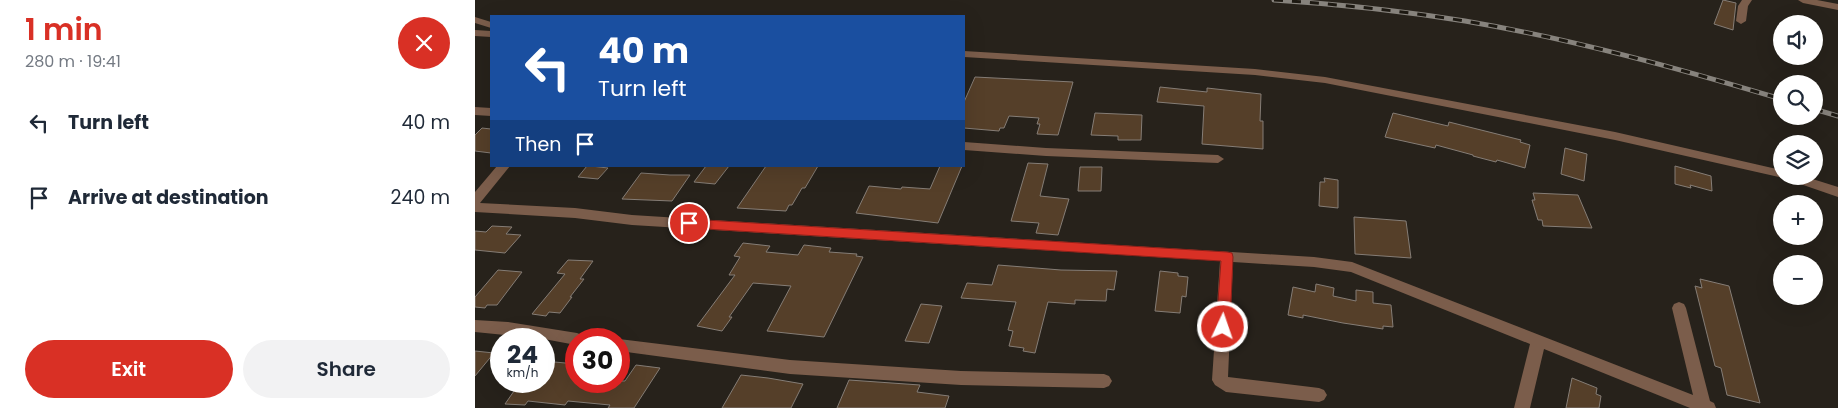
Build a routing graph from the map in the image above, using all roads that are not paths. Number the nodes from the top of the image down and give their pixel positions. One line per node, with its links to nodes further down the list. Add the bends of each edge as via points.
1 (1747, 0): 5 (street)
2 (1803, 0): 3 (street)
3 (1838, 7)
4 (475, 20): 6 (street)
5 (1741, 22)
6 (490, 25)
7 (475, 33): 8 (street)
8 (490, 34)
9 (965, 54): 15 (street, via 1156,65 1325,80 1623,138)
10 (475, 111): 11 (street)
11 (490, 112)
12 (965, 146): 13 (street)
13 (1218, 159)
14 (503, 167): 18 (street, via 487,190)
15 (1773, 172)
16 (1817, 185): 17 (street)
17 (1838, 192)
18 (475, 200)
19 (475, 207): 20 (street, via 632,220)
20 (1227, 257): 24 (street, via 1352,267); 27 (street, via 1221,383)
21 (1679, 308): 28 (street)
22 (475, 326): 23 (street)
23 (565, 337)
24 (1538, 342): 28 (street); 29 (street)
25 (630, 346): 26 (street, via 791,367 961,378)
26 (1104, 381)
27 (1319, 395)
28 (1705, 407)
29 (1522, 408)

